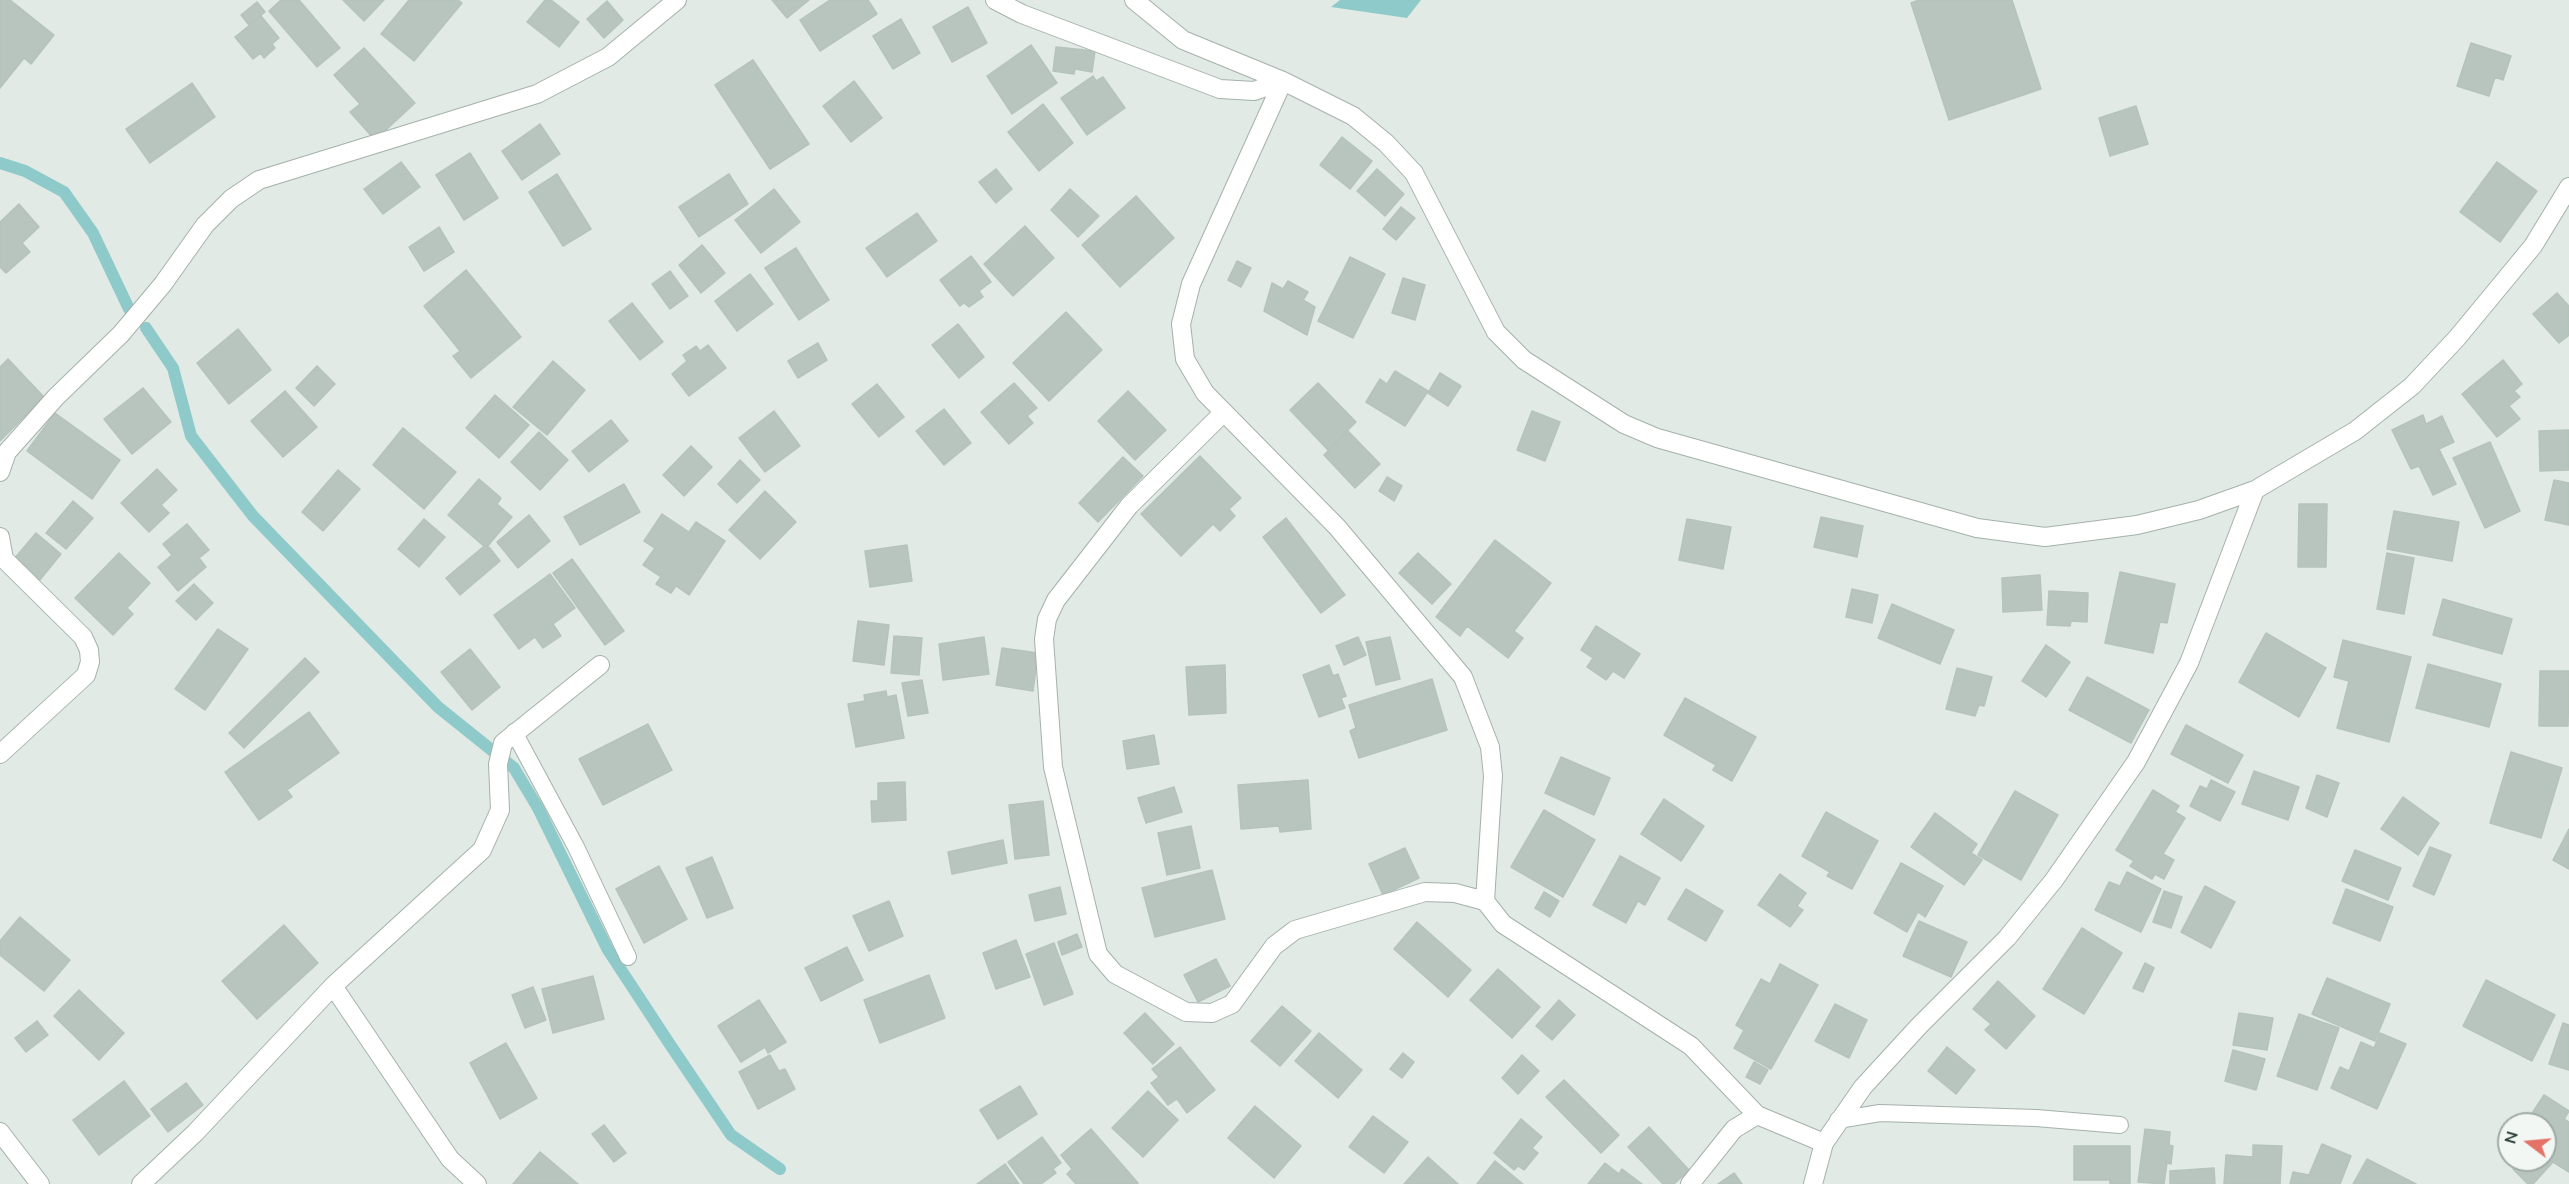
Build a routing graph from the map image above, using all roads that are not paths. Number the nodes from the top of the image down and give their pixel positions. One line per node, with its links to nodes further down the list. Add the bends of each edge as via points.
1 (677, 0): 7 (street, via 608,57 537,93 260,180 231,199 205,225 121,334 7,452)
2 (995, 0): 4 (street, via 1022,14 1220,89 1254,91)
3 (1134, 0): 4 (street, via 1183,40)
4 (1283, 81): 6 (street, via 1191,284 1181,324 1185,359 1205,393); 8 (street, via 1353,116 1414,173 1496,332 1524,360 1624,424 1657,438 1977,528 2045,537 2137,525 2199,510)
5 (2569, 187): 8 (street, via 2533,246 2412,386 2355,431)
6 (1224, 412): 13 (street, via 1337,526 1463,677 1491,747 1493,776); 13 (street, via 1129,506 1056,600 1047,619 1044,639 1053,767 1098,954 1115,974 1186,1012 1212,1013 1232,1004 1274,946 1294,930 1425,892 1455,893)
7 (0, 472)
8 (2255, 489): 17 (street, via 2189,663 2136,762 2054,880 2007,938 1919,1026)
9 (0, 537): 12 (street, via 4,559 83,637 90,650 90,662 86,675)
10 (600, 665): 11 (street)
11 (509, 738): 14 (lane, via 576,847); 15 (street, via 498,764 500,810 482,850)
12 (0, 754)
13 (1485, 901): 16 (street, via 1503,924 1691,1046)
14 (628, 957)
15 (333, 986): 22 (street, via 195,1133); 23 (street, via 450,1159)
16 (1757, 1114): 20 (street); 24 (street, via 1734,1129)
17 (1838, 1120): 18 (lane, via 1880,1113); 20 (street)
18 (2120, 1125)
19 (0, 1132): 21 (street)
20 (1824, 1143): 25 (street)
21 (40, 1184)
22 (141, 1184)
23 (477, 1184)
24 (1690, 1184)
25 (1813, 1184)

